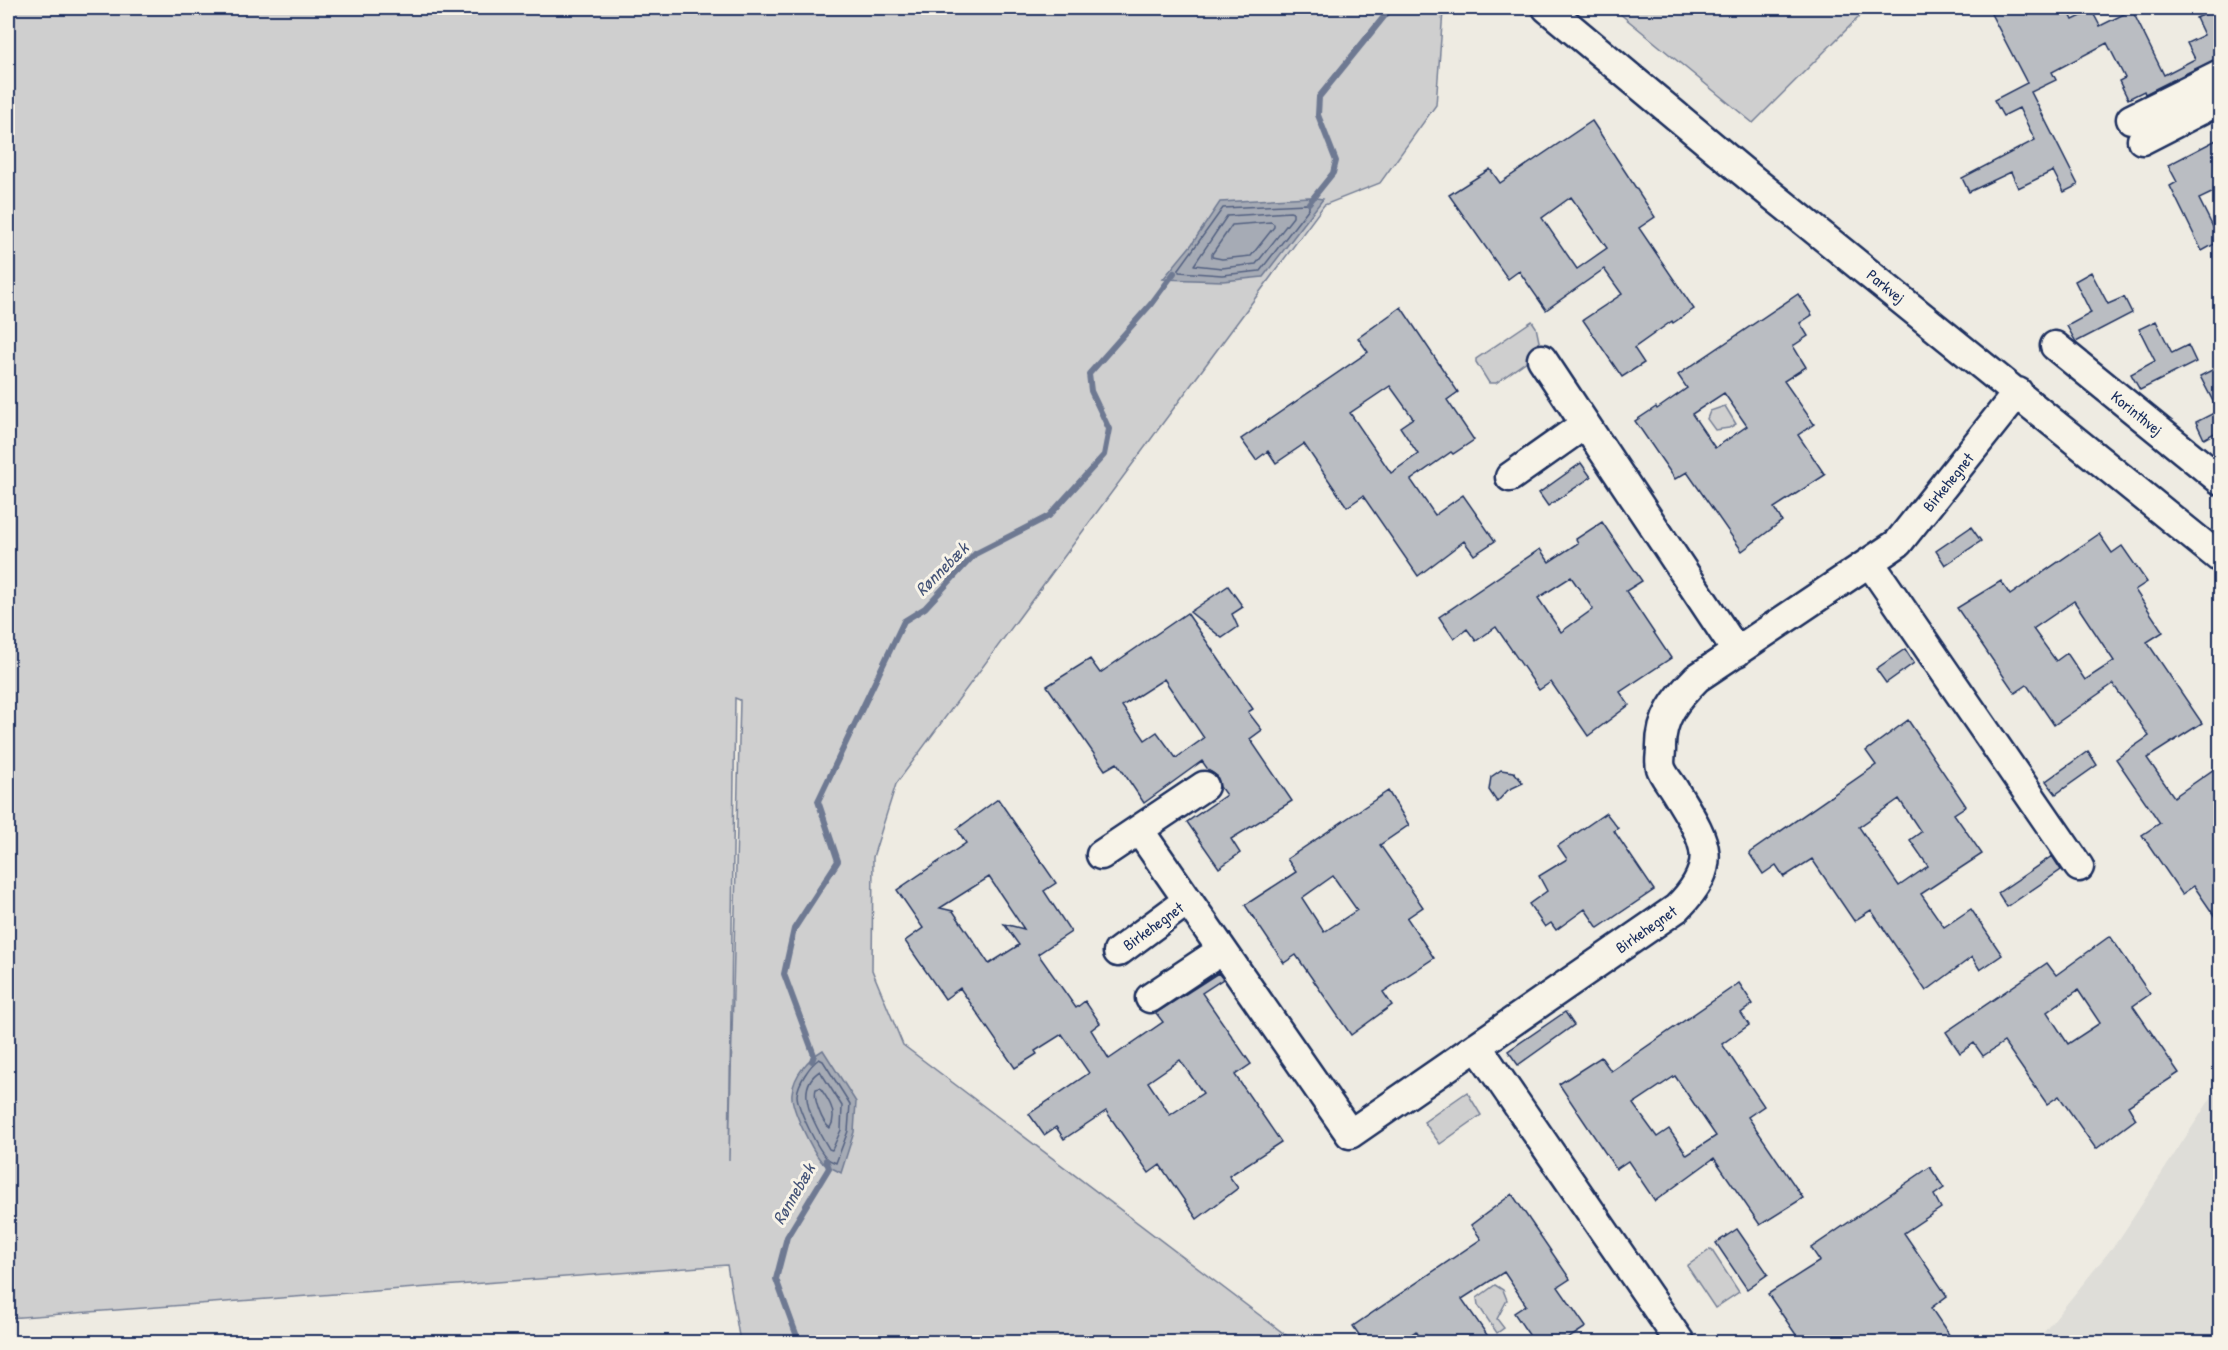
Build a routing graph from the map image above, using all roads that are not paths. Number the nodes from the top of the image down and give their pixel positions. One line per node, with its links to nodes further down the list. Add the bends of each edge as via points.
1 (1547, 10): 6 (street, Parkvej)
2 (2220, 75): 3 (street, via 2136,129)
3 (2220, 100)
4 (2055, 346): 9 (street, Korinthvej)
5 (1542, 360): 7 (street)
6 (2018, 392): 10 (street, Parkvej); 11 (street, Birkehegnet, via 1898,543)
7 (1585, 424): 8 (street); 12 (street)
8 (1510, 477)
9 (2220, 480)
10 (2220, 558)
11 (1870, 563): 12 (street, Birkehegnet); 16 (street)
12 (1737, 652): 21 (street, Birkehegnet, via 1697,678 1675,701 1663,722 1661,768 1701,833 1706,853 1703,873 1691,894 1677,908)
13 (1204, 786): 14 (street)
14 (1139, 830): 15 (street); 17 (street, Birkehegnet)
15 (1101, 855)
16 (2079, 867)
17 (1188, 900): 18 (street, Birkehegnet); 19 (street, Birkehegnet)
18 (1222, 950): 20 (street); 21 (street, Birkehegnet, via 1350,1134)
19 (1118, 952)
20 (1150, 998)
21 (1477, 1046): 22 (street)
22 (1680, 1342)

